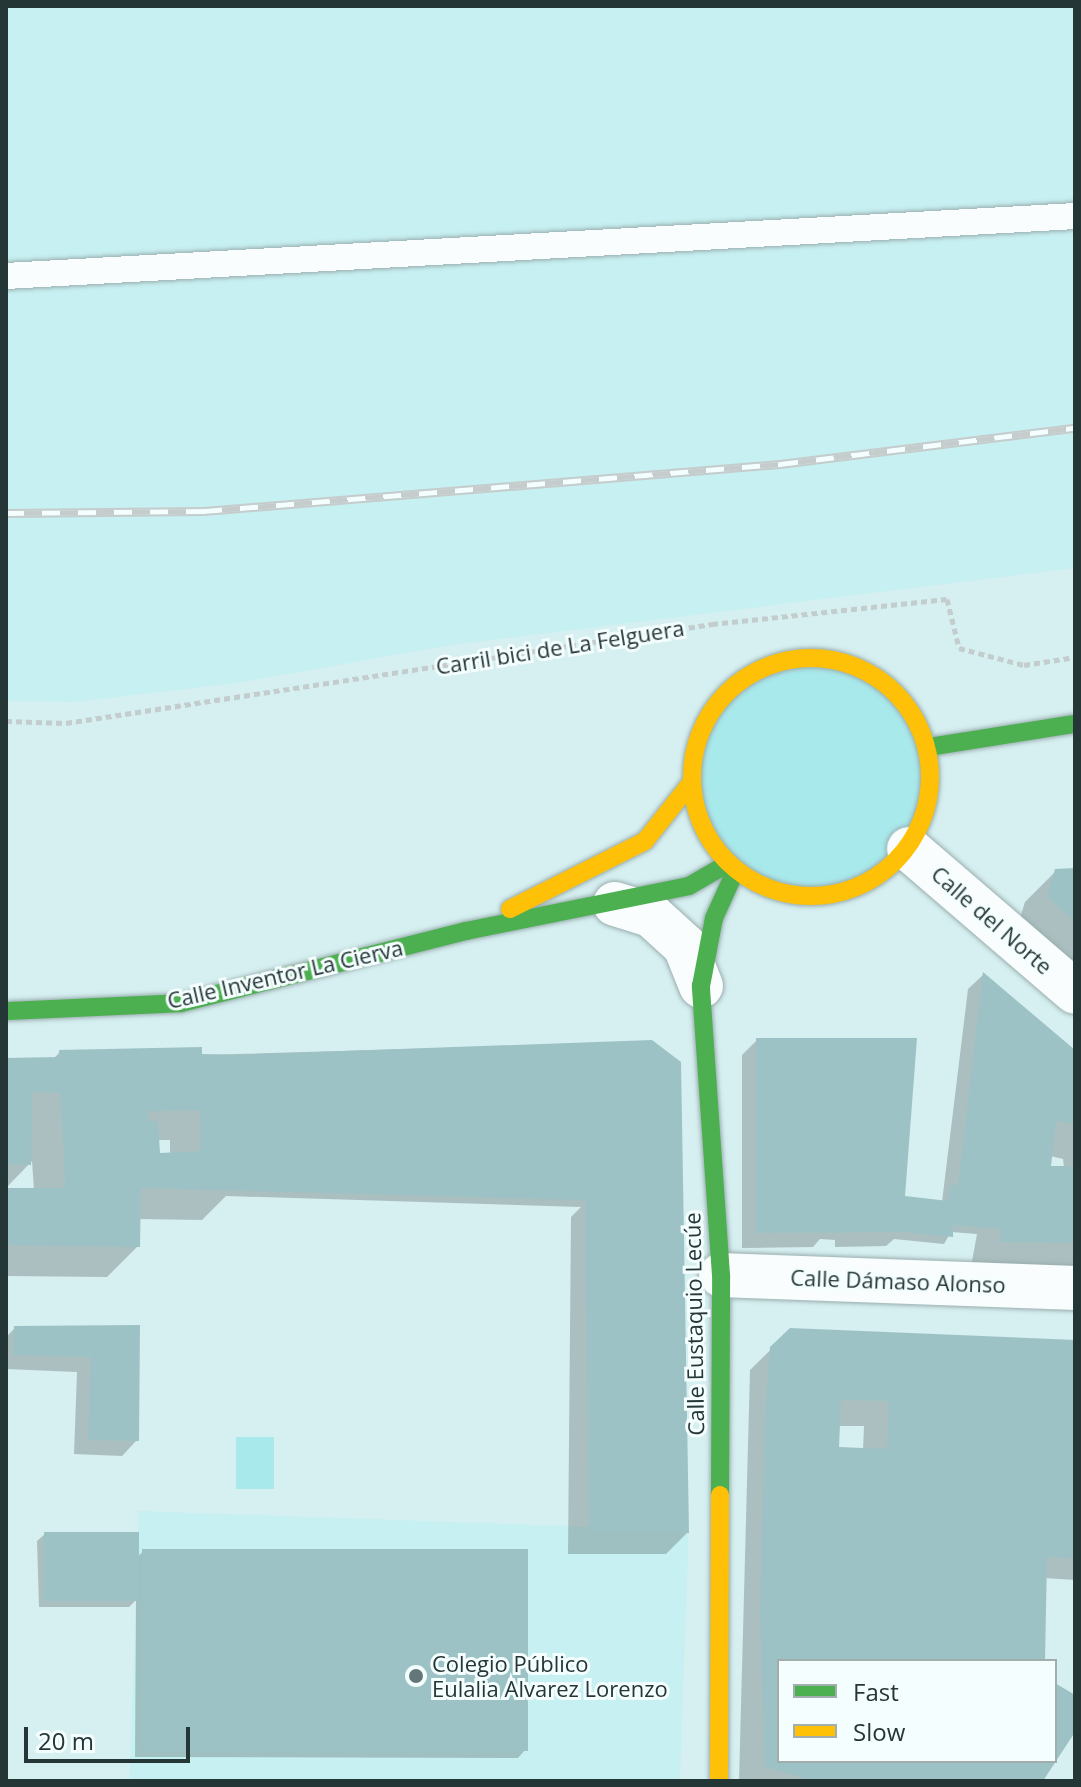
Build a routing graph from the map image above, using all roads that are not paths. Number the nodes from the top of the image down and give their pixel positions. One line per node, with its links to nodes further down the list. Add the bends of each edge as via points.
1 (1075, 216): 2 (lane)
2 (6, 276)
3 (1075, 724): 4 (street)
4 (929, 747): 5 (street, via 902,697 847,662 797,657 738,682 705,721 693,753); 6 (street, via 931,798)
5 (691, 783): 7 (street, via 701,826); 9 (street, Calle Inventor La Cierva, via 645,841)
6 (909, 849): 7 (street, via 857,889 799,898); 11 (street, Calle del Norte)
7 (731, 868): 8 (street, Calle Inventor La Cierva, via 689,886); 10 (street, Calle Eustaquio Lecúe, via 714,918)
8 (615, 904): 9 (street, Calle Inventor La Cierva); 10 (street, Calle Inventor La Cierva, via 651,915 685,946)
9 (466, 931): 12 (street, Calle Inventor La Cierva, via 181,1003)
10 (701, 986): 13 (street, Calle Eustaquio Lecúe)
11 (1075, 992)
12 (6, 1011)
13 (721, 1275): 14 (street, Calle Dámaso Alonso); 15 (street, Calle Eustaquio Lecúe)
14 (1075, 1288)
15 (719, 1781)

